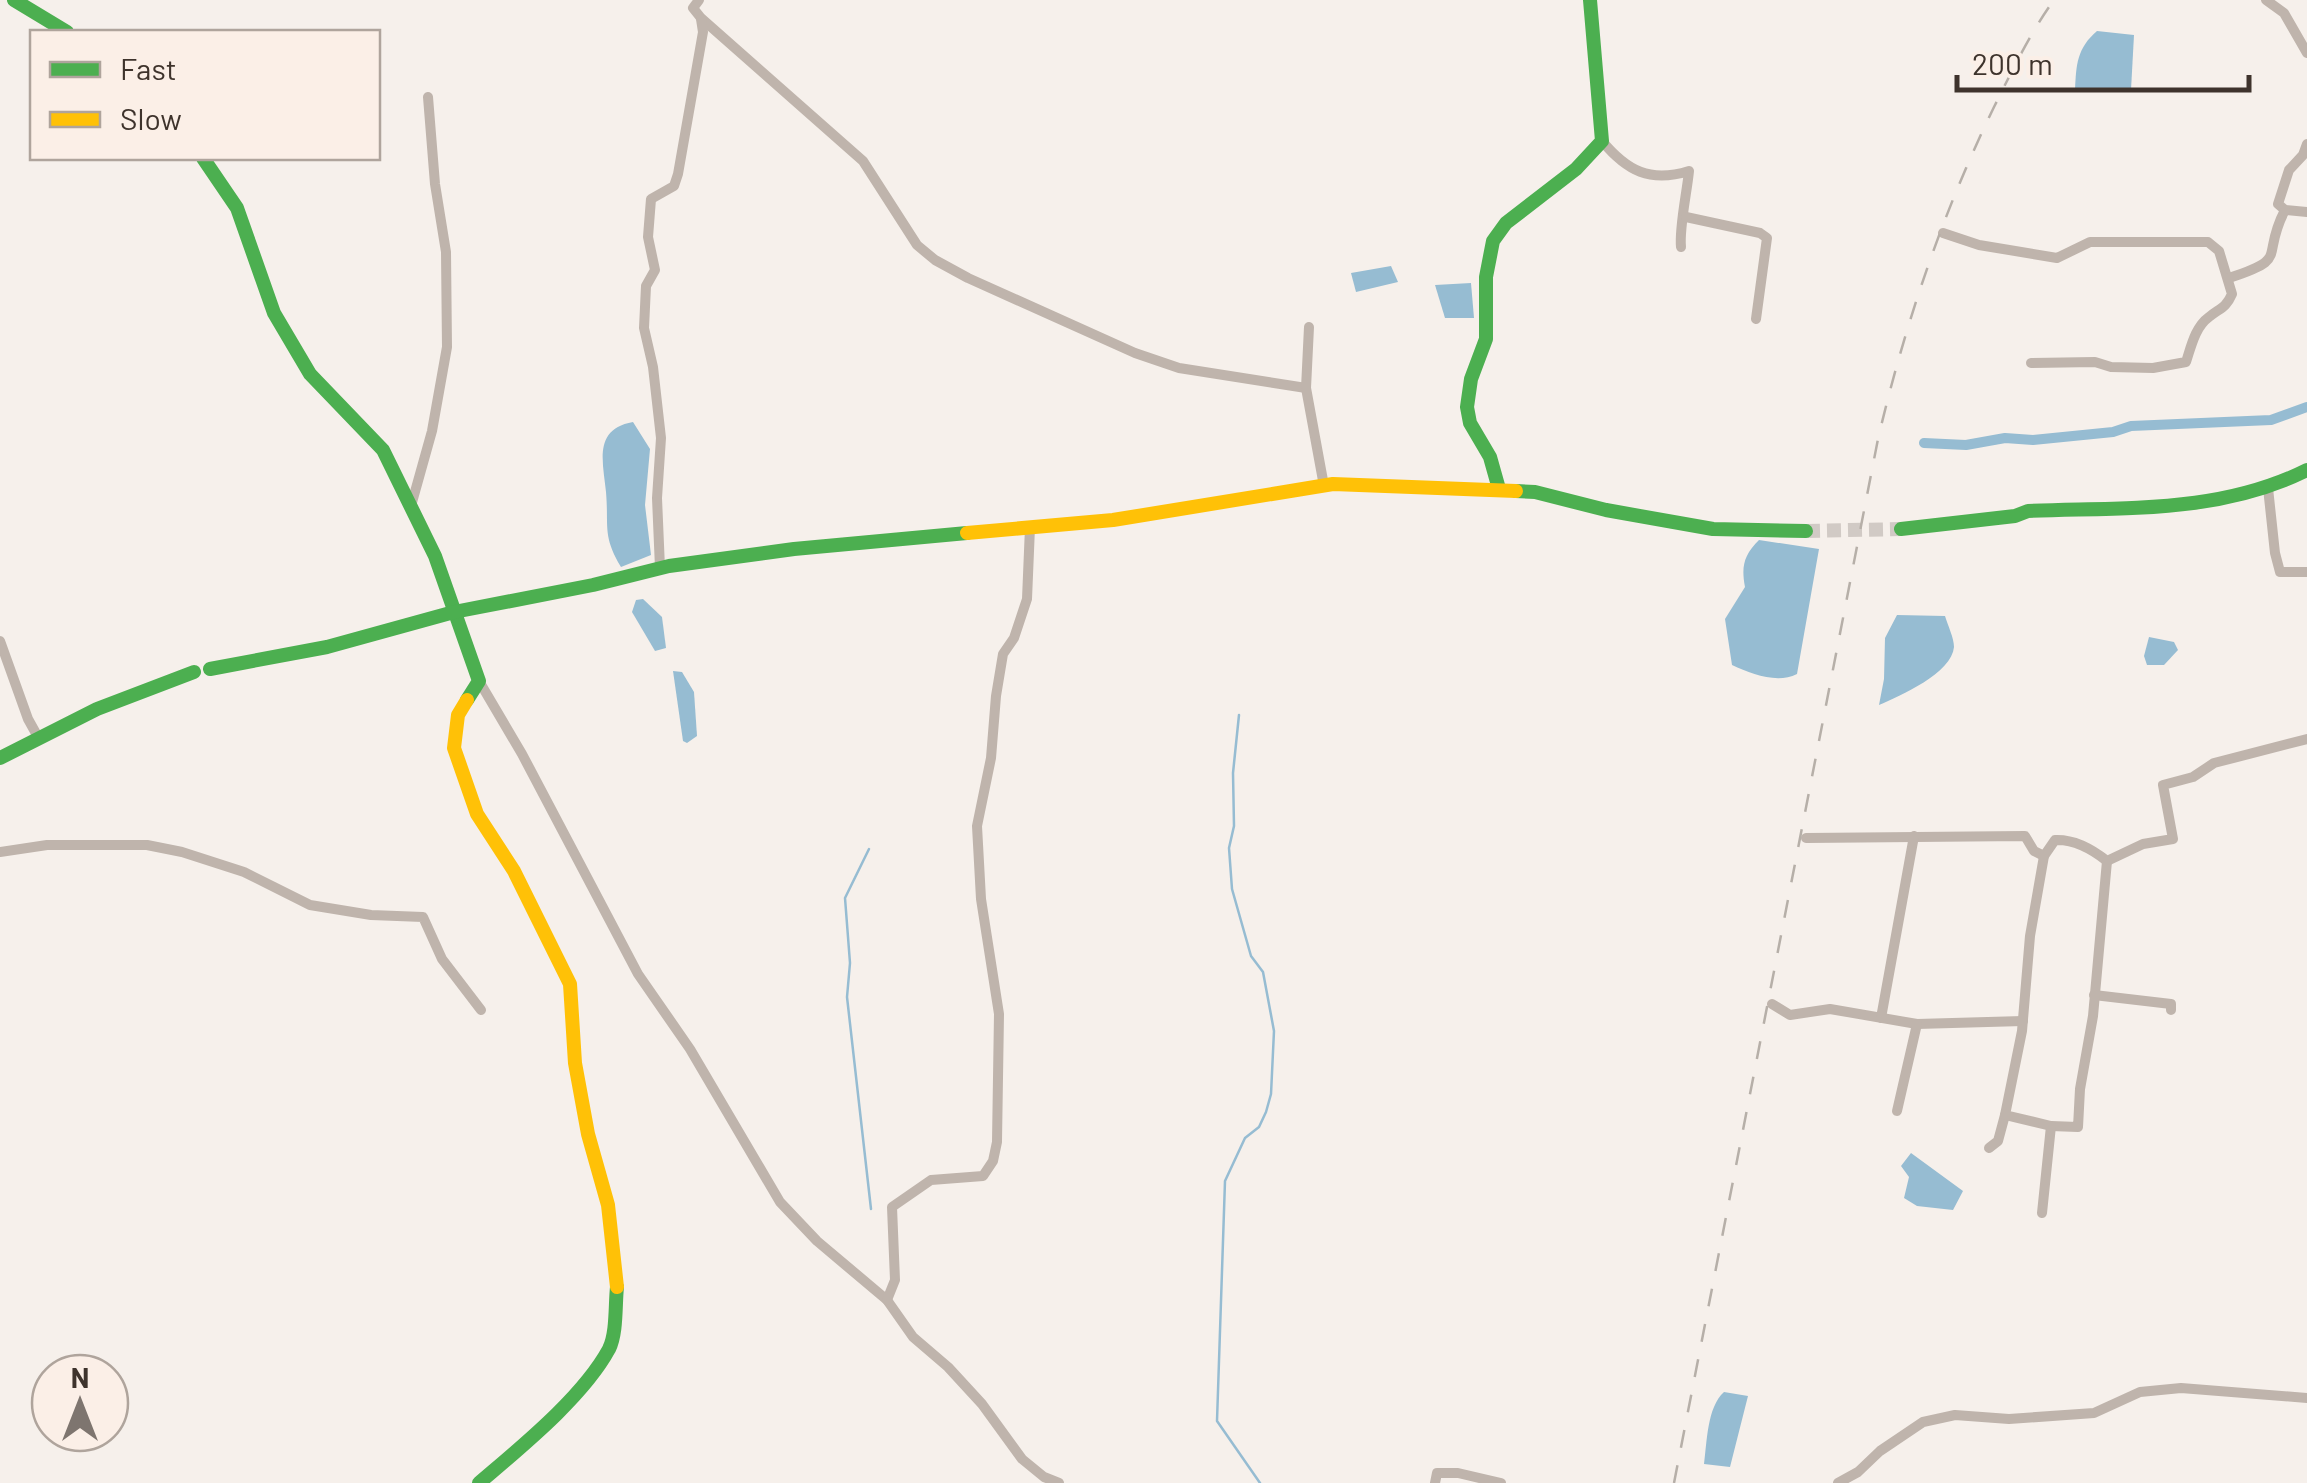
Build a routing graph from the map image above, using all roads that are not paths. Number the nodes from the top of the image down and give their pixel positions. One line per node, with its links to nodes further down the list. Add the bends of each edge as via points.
1 (14, 0): 6 (street)
2 (700, 0): 5 (street, via 693,8)
3 (1590, 0): 9 (street)
4 (2266, 0): 7 (street, via 2284,13)
5 (701, 18): 21 (street, via 862,161 902,226 935,260 1179,368); 30 (street, via 678,174 674,186 651,199 648,237 655,270 646,286 644,328 661,438)
6 (64, 30)
7 (2307, 53)
8 (428, 97): 26 (street, via 446,252 446,346)
9 (1602, 140): 14 (street, via 1634,170 1668,177 1689,171); 25 (street, via 1493,240 1486,339 1467,407)
10 (2307, 144): 12 (street, via 2281,194 2278,204)
11 (204, 160): 26 (street, via 237,208 274,313 310,374 383,450)
12 (2285, 210): 13 (street); 17 (street, via 2266,266)
13 (2307, 212)
14 (1686, 217): 16 (street); 18 (street, via 1767,238)
15 (1943, 232): 17 (street, via 2057,258 2090,242 2208,242 2219,250)
16 (1681, 246)
17 (2229, 278): 20 (street, via 2226,307 2197,331 2186,362 2153,368)
18 (1756, 318)
19 (1309, 327): 21 (street)
20 (2030, 363)
21 (1306, 388): 23 (street)
22 (2307, 470): 24 (street)
23 (1324, 486): 25 (street); 27 (street)
24 (2268, 488): 28 (street, via 2233,498 2028,511); 31 (street, via 2280,572)
25 (1499, 489): 29 (street, via 1713,529)
26 (411, 507): 32 (street)
27 (1030, 527): 30 (street); 57 (street, via 1024,614 1004,654 976,826 998,999 997,1142 983,1176 932,1180 892,1207 895,1280)
28 (1900, 529)
29 (1806, 531)
30 (660, 568): 32 (street)
31 (2307, 572)
32 (454, 612): 34 (street); 36 (street)
33 (0, 642): 37 (street)
34 (210, 669): 35 (street)
35 (194, 672): 37 (street)
36 (479, 681): 57 (street, via 638,974 780,1202); 59 (street, via 458,716 454,748 477,814 514,871 570,984 575,1063 608,1205 616,1286 611,1346 538,1432)
37 (38, 737): 39 (street)
38 (2307, 740): 44 (street, via 2214,763 2163,785 2173,839 2143,844)
39 (0, 758)
40 (1914, 836): 41 (street); 43 (street, via 2025,836); 49 (street)
41 (1806, 838)
42 (0, 852): 47 (street, via 146,845 244,872 310,905 423,917 442,958)
43 (2044, 856): 44 (street, via 2055,840 2064,840); 50 (street)
44 (2107, 862): 45 (street)
45 (2094, 995): 48 (street, via 2172,1004); 54 (street, via 2078,1127)
46 (1772, 1004): 49 (street, via 1790,1015 1830,1009)
47 (482, 1010)
48 (2171, 1010)
49 (1881, 1018): 51 (street)
50 (2023, 1021): 51 (street); 53 (street)
51 (1917, 1024): 52 (street)
52 (1897, 1112)
53 (2004, 1115): 54 (street); 55 (street, via 1998,1141)
54 (2051, 1126): 56 (street)
55 (1989, 1148)
56 (2042, 1213)
57 (887, 1300): 60 (street, via 912,1337 982,1404 1022,1460)
58 (2307, 1398): 63 (street, via 2181,1388 2140,1392 2094,1414 1955,1415 1923,1422)
59 (479, 1483)
60 (1059, 1483)
61 (1435, 1483): 62 (street, via 1436,1474)
62 (1500, 1483)
63 (1838, 1483)

